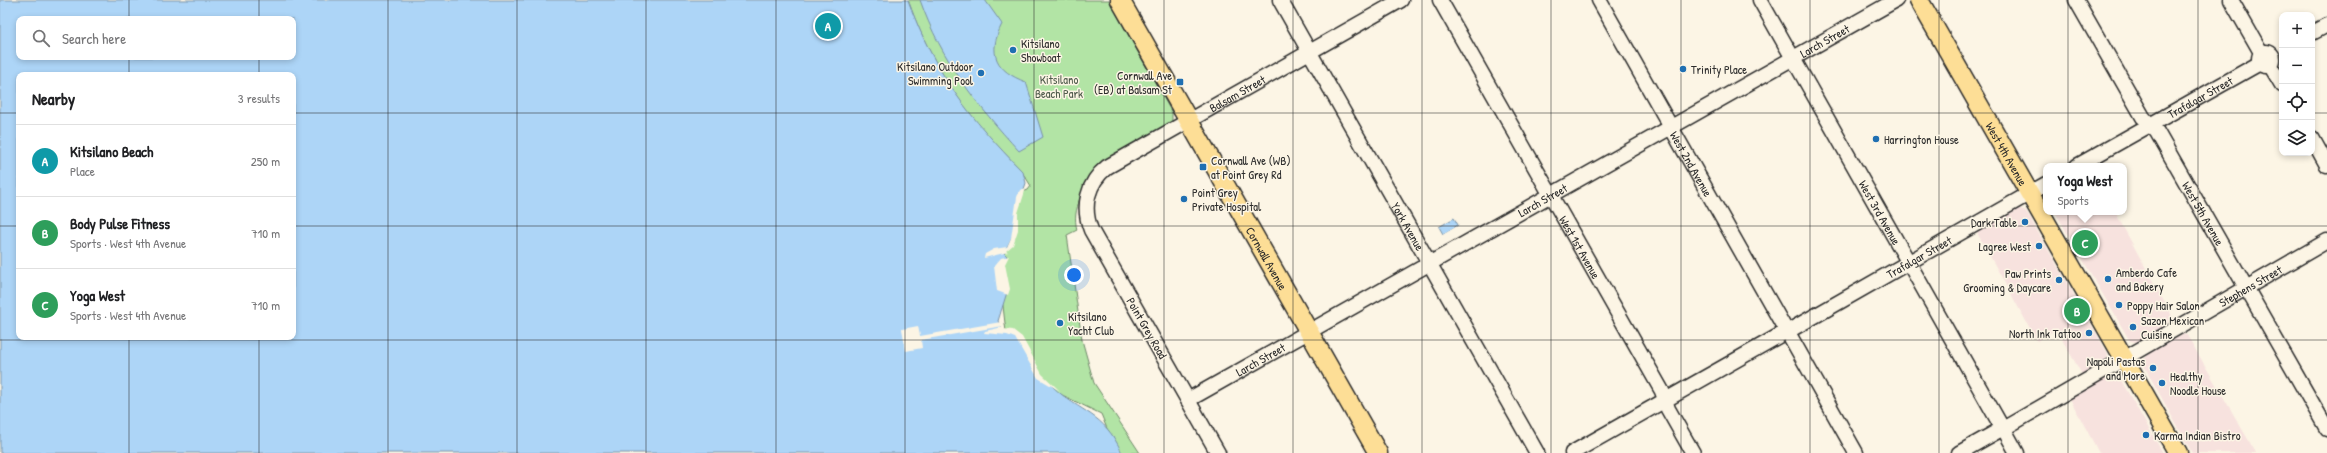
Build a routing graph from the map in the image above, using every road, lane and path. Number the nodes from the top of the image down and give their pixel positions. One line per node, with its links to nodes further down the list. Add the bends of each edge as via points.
1 (1120, 0): 17 (main road, Cornwall Avenue)
2 (1280, 0): 13 (street, York Avenue)
3 (1401, 0): 13 (street, Balsam Street)
4 (1440, 0): 25 (street, West 1st Avenue)
5 (1599, 0): 19 (street, West 2nd Avenue)
6 (1760, 0): 15 (street, West 3rd Avenue)
7 (1896, 0): 15 (street, Larch Street)
8 (1919, 0): 24 (main road, West 4th Avenue)
9 (2076, 0): 18 (street, West 5th Avenue)
10 (2231, 0): 14 (street)
11 (2327, 25): 12 (street)
12 (2315, 31)
13 (1309, 52): 17 (street, Balsam Street); 29 (street, York Avenue)
14 (2269, 58): 16 (street); 18 (street, Trafalgar Street)
15 (1793, 59): 19 (street, Larch Street); 28 (street, West 3rd Avenue)
16 (2282, 84)
17 (1189, 120): 26 (street, Balsam Street, via 1103,170 1092,183); 32 (main road, Cornwall Avenue)
18 (2150, 125): 21 (street, Trafalgar Street); 30 (street, West 5th Avenue, via 2157,132)
19 (1671, 128): 25 (street, Larch Street); 31 (street, West 2nd Avenue)
20 (2315, 143): 22 (street)
21 (2082, 163)
22 (2327, 164)
23 (2043, 186): 24 (street, Trafalgar Street)
24 (2030, 193): 28 (street, Trafalgar Street); 33 (main road, West 4th Avenue)
25 (1551, 195): 29 (street, Larch Street); 35 (street, West 1st Avenue, via 1662,391)
26 (1088, 199): 34 (street, Point Grey Road, via 1086,214 1091,230)
27 (2327, 241): 30 (street, Stephens Street)
28 (1908, 262): 31 (street, Trafalgar Street); 36 (street, West 3rd Avenue)
29 (1430, 265): 32 (street, Larch Street); 40 (street, York Avenue)
30 (2246, 287): 33 (street, Stephens Street); 37 (street, West 5th Avenue)
31 (1787, 331): 35 (street, Trafalgar Street); 43 (street, West 2nd Avenue)
32 (1309, 332): 34 (street, Larch Street); 39 (main road, Cornwall Avenue)
33 (2124, 358): 36 (street, Stephens Street); 46 (main road, West 4th Avenue)
34 (1188, 400): 38 (street, Point Grey Road)
35 (1665, 402): 41 (street, Trafalgar Street); 42 (street, West 1st Avenue)
36 (2003, 428): 44 (street, Stephens Street); 45 (street, West 3rd Avenue)
37 (2327, 429)
38 (1218, 453)
39 (1378, 453)
40 (1537, 453)
41 (1572, 453)
42 (1693, 453)
43 (1856, 453)
44 (1959, 453)
45 (2017, 453)
46 (2178, 453)

